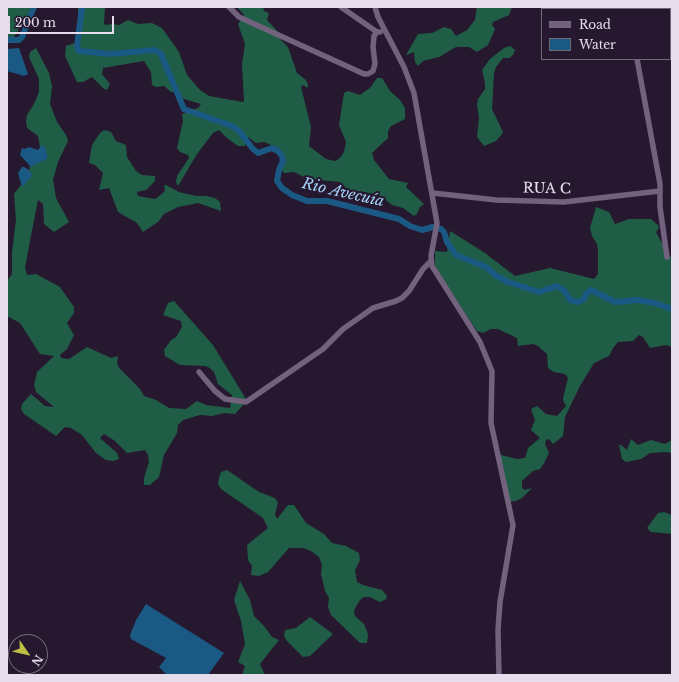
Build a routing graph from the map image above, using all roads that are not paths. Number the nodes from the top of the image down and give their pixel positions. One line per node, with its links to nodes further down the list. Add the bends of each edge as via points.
1 (229, 7): 5 (street, via 239,17 364,74 373,71 374,36)
2 (341, 7): 5 (street)
3 (376, 7): 4 (street)
4 (384, 31): 5 (street); 8 (street, via 412,83)
5 (377, 32)
6 (637, 60): 7 (street)
7 (660, 191): 8 (street, RUA C, via 564,202 496,200); 9 (street)
8 (433, 193): 10 (street, via 437,223)
9 (667, 257)
10 (431, 261): 11 (street, via 402,298 368,312 343,329 323,349 246,402 225,399); 12 (street, via 435,272 480,342 492,371 491,423 513,525 500,602)
11 (198, 372)
12 (499, 675)

